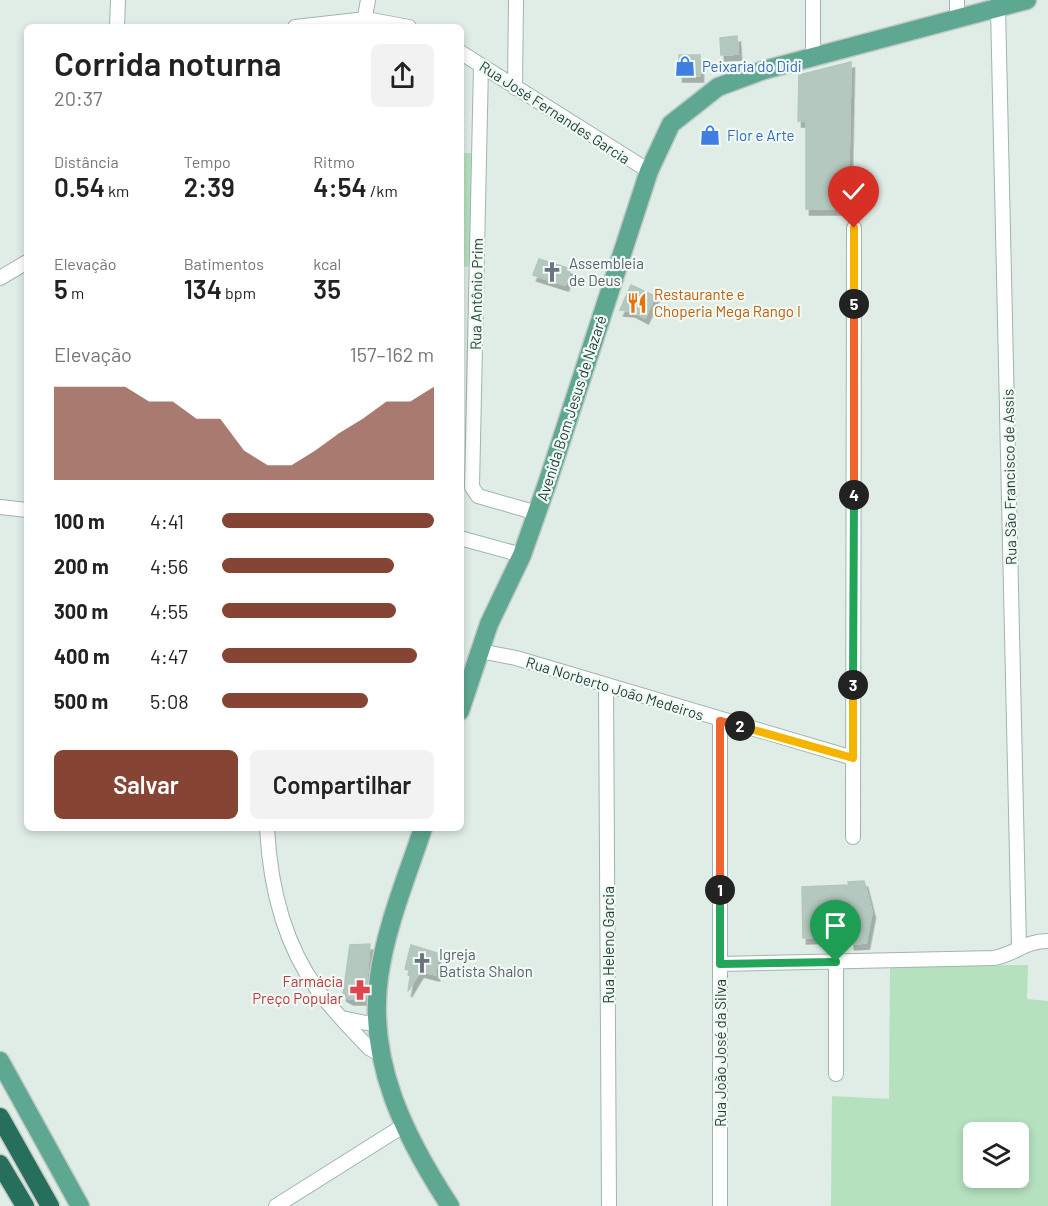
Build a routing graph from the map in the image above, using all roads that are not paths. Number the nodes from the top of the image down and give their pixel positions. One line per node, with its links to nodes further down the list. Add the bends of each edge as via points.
1 (118, 0): 10 (street)
2 (368, 0): 9 (street)
3 (516, 0): 15 (street)
4 (813, 0): 13 (street)
5 (957, 0): 8 (street)
6 (1027, 0): 7 (main road, Avenida Bom Jesus de Nazaré)
7 (998, 8): 8 (main road, Avenida Bom Jesus de Nazaré); 34 (street, Rua São Francisco de Assis)
8 (957, 19): 13 (main road, Avenida Bom Jesus de Nazaré)
9 (364, 23): 11 (street)
10 (117, 24)
11 (347, 24)
12 (464, 54): 14 (street, Rua José Fernandes Garcia)
13 (813, 57): 16 (main road, Avenida Bom Jesus de Nazaré, via 764,70 711,92 671,124)
14 (481, 65): 15 (street, Rua José Fernandes Garcia); 22 (street, Rua Antônio Prim, via 472,487 478,496)
15 (515, 88): 16 (street, Rua José Fernandes Garcia)
16 (649, 171): 22 (main road, Avenida Bom Jesus de Nazaré)
17 (854, 228): 29 (street)
18 (24, 264): 19 (street)
19 (0, 278)
20 (0, 507): 21 (street)
21 (24, 510)
22 (537, 513): 24 (main road, Avenida Bom Jesus de Nazaré)
23 (464, 539): 24 (street)
24 (522, 555): 25 (main road, Avenida Bom Jesus de Nazaré)
25 (480, 651): 26 (street, Rua Norberto João Medeiros); 27 (main road, Avenida Bom Jesus de Nazaré)
26 (606, 685): 28 (street, Rua Norberto João Medeiros); 50 (street, Rua Heleno Garcia)
27 (464, 699)
28 (720, 721): 29 (street, Rua Norberto João Medeiros); 36 (street, Rua João José da Silva)
29 (853, 758): 32 (street)
30 (267, 831): 37 (street, via 271,874 291,944 317,989)
31 (422, 831): 38 (main road, via 386,941)
32 (853, 837)
33 (1048, 941): 34 (street)
34 (1019, 946): 35 (street, via 994,958)
35 (836, 962): 36 (street); 41 (street)
36 (720, 964): 51 (street, Rua João José da Silva)
37 (342, 1018): 38 (street); 39 (street)
38 (377, 1022): 39 (main road)
39 (379, 1054): 43 (main road)
40 (0, 1061): 47 (main road)
41 (836, 1074)
42 (0, 1117): 46 (highway)
43 (403, 1126): 48 (street); 49 (main road)
44 (0, 1164): 45 (highway)
45 (25, 1206)
46 (50, 1206)
47 (80, 1206)
48 (276, 1206)
49 (450, 1206)
50 (609, 1206)
51 (720, 1206)

